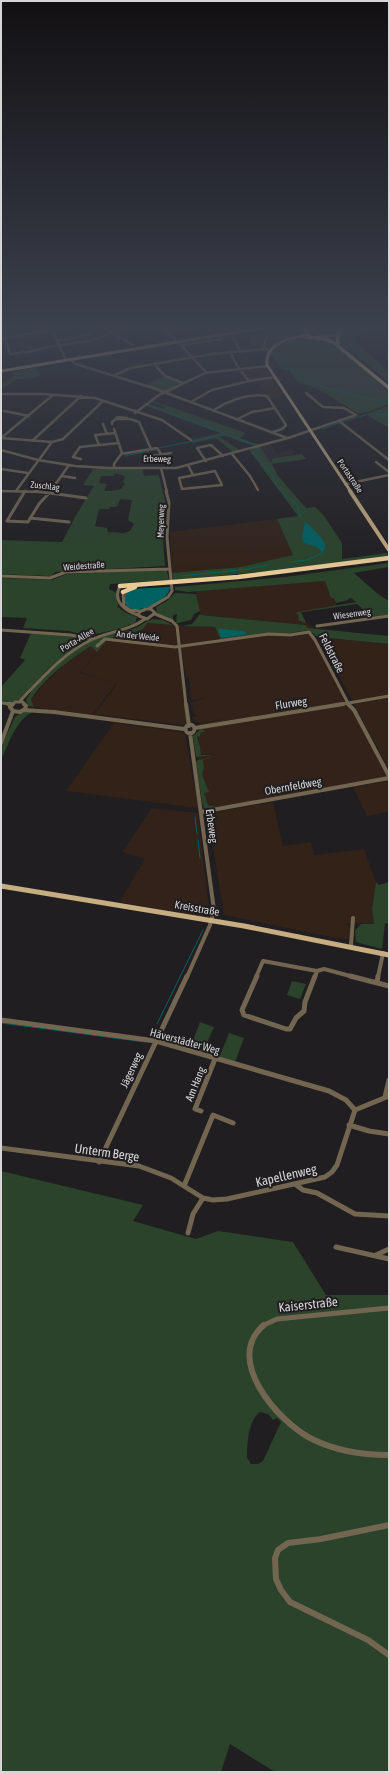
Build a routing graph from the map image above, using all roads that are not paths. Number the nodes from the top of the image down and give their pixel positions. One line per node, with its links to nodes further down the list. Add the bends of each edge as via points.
1 (275, 408): 21 (street, via 286,426)
2 (37, 409): 14 (street)
3 (67, 409): 27 (street)
4 (95, 409): 28 (street, via 63,439)
5 (124, 409): 13 (street)
6 (141, 409): 13 (street)
7 (210, 409): 11 (street)
8 (272, 409): 15 (street, via 247,414)
9 (296, 409): 20 (main road, Portastraße)
10 (345, 409): 16 (street, Erbeweg, via 356,415)
11 (214, 410): 15 (street)
12 (4, 411): 14 (street)
13 (135, 413): 26 (street, via 169,424)
14 (29, 416): 24 (street)
15 (238, 419): 21 (street)
16 (338, 421): 20 (street, Erbeweg); 40 (street)
17 (103, 424): 23 (street)
18 (112, 424): 31 (street, via 117,419 130,419 140,423)
19 (114, 429): 22 (street)
20 (310, 431): 25 (street, Erbeweg); 57 (main road, Portastraße)
21 (273, 432): 25 (street)
22 (115, 433): 23 (street); 29 (street)
23 (106, 434): 30 (street, via 95,435)
24 (1, 438): 27 (street)
25 (288, 438): 36 (street, Erbeweg)
26 (191, 440)
27 (32, 441): 28 (street)
28 (52, 442): 42 (street)
29 (119, 442): 30 (street); 34 (street)
30 (98, 445): 41 (street, via 80,447 73,457)
31 (152, 449): 34 (street); 35 (street, via 157,448)
32 (1, 450): 42 (street, Erbeweg)
33 (171, 453): 35 (street)
34 (121, 454): 49 (street)
35 (161, 454): 38 (street)
36 (232, 454): 39 (street, Erbeweg); 58 (street)
37 (389, 455): 40 (street)
38 (152, 456)
39 (223, 456): 44 (street, Erbeweg); 44 (street, via 211,445 197,448)
40 (383, 456): 43 (street)
41 (80, 459)
42 (38, 460): 47 (street, Erbeweg); 52 (street)
43 (389, 460)
44 (206, 461): 46 (street, Erbeweg)
45 (376, 462): 51 (street)
46 (188, 465): 50 (street, Erbeweg); 53 (street)
47 (69, 466): 49 (street, Erbeweg); 55 (street)
48 (1, 468): 52 (street)
49 (114, 468): 50 (street, Erbeweg)
50 (162, 468): 68 (street, Meyerweg, via 169,502)
51 (389, 472)
52 (28, 473): 60 (street)
53 (193, 475): 53 (street, via 179,478 182,489 222,485 215,472)
54 (389, 475): 57 (street)
55 (62, 476): 56 (street); 62 (street)
56 (75, 478)
57 (346, 484): 66 (main road, Portastraße)
58 (258, 490)
59 (1, 491): 60 (street, Zuschlag)
60 (16, 491): 61 (street, Zuschlag)
61 (26, 491): 62 (street, Zuschlag); 64 (street, via 7,521 25,523)
62 (50, 493): 63 (street, Zuschlag); 64 (street, via 40,501)
63 (86, 498)
64 (30, 518): 65 (street)
65 (70, 522)
66 (389, 550)
67 (387, 560): 70 (highway)
68 (169, 569): 69 (street, Weidestraße, via 66,572 50,578); 73 (street, Meyerweg, via 172,591 165,600)
69 (1, 576)
70 (167, 584): 71 (highway); 72 (highway, via 132,587)
71 (120, 586): 78 (street, via 119,604 128,612)
72 (123, 592): 76 (street, via 124,606 130,610)
73 (157, 604): 74 (street); 75 (street)
74 (148, 609): 75 (street); 76 (street)
75 (153, 610): 77 (street)
76 (140, 611): 78 (street)
77 (155, 614): 80 (street); 82 (street)
78 (140, 616): 81 (street); 83 (street)
79 (389, 616): 84 (street, Wiesenweg)
80 (152, 618): 81 (street); 82 (street)
81 (145, 619): 83 (street, Porta-Allee)
82 (167, 619): 88 (street, via 177,626)
83 (136, 625): 86 (street, Porta-Allee)
84 (316, 626)
85 (1, 630): 86 (street)
86 (92, 639): 89 (street, Porta-Allee, via 63,658)
87 (97, 646): 88 (street, An der Weide, via 106,639)
88 (180, 647): 93 (street, Feldstraße, via 269,634 290,635 309,632); 100 (street)
89 (35, 684): 91 (street, Porta-Allee); 92 (street, Porta-Allee)
90 (389, 696): 93 (street, Flurweg)
91 (19, 702): 92 (street); 95 (street)
92 (24, 702): 96 (street)
93 (347, 703): 101 (street, Flurweg); 105 (street, Feldstraße, via 354,710)
94 (1, 704): 95 (street)
95 (11, 706): 97 (street)
96 (25, 708): 98 (street); 102 (street)
97 (13, 711): 98 (street); 99 (street)
98 (18, 712): 99 (street)
99 (8, 726): 104 (street)
100 (189, 726): 101 (street); 102 (street)
101 (195, 728): 103 (street, via 195,731)
102 (184, 729): 103 (street)
103 (190, 733): 106 (street, Erbeweg)
104 (1, 743)
105 (389, 777): 106 (street, Obernfeldweg)
106 (201, 812): 109 (street, Erbeweg, via 214,904)
107 (1, 886): 109 (main road, Kreisstraße)
108 (353, 918): 110 (street)
109 (211, 920): 110 (main road, Kreisstraße); 116 (street, Jägerweg)
110 (351, 946): 111 (main road, Kreisstraße)
111 (386, 954): 113 (street)
112 (317, 972): 112 (street, via 263,961 242,1012 258,1020 290,1029 296,1018 304,1011); 113 (street, via 324,969)
113 (377, 982): 114 (street)
114 (389, 986)
115 (1, 1020): 116 (street, Häverstädter Weg)
116 (156, 1041): 117 (street, Häverstädter Weg); 126 (street, Jägerweg)
117 (215, 1059): 120 (street, Häverstädter Weg, via 329,1091 346,1100); 121 (street, Am Hang, via 195,1109)
118 (389, 1080): 119 (street)
119 (387, 1096): 120 (street, via 365,1108)
120 (354, 1110): 123 (street, Kapellenweg)
121 (201, 1111)
122 (234, 1123): 128 (street, via 213,1115)
123 (349, 1125): 124 (street); 127 (street, Kapellenweg, via 337,1165 332,1172 325,1177)
124 (389, 1134)
125 (1, 1148): 126 (street, Unterm Berge)
126 (99, 1162): 128 (street, Unterm Berge, via 148,1169)
127 (295, 1184): 129 (street, Kapellenweg, via 227,1199); 130 (street, via 356,1214)
128 (184, 1186): 129 (street, Unterm Berge)
129 (203, 1198): 131 (street, via 199,1202)
130 (389, 1216)
131 (188, 1232)
132 (336, 1247): 134 (street)
133 (389, 1249): 134 (street)
134 (376, 1255): 135 (street)
135 (389, 1258)
136 (389, 1308): 137 (street, Kaiserstraße, via 277,1319 263,1324 253,1336 248,1352 252,1373 282,1417 293,1427 313,1440 334,1448 355,1453)
137 (389, 1455)
138 (389, 1525): 139 (street, via 288,1543 278,1550 275,1558 281,1590 290,1602 368,1640)
139 (389, 1655)

